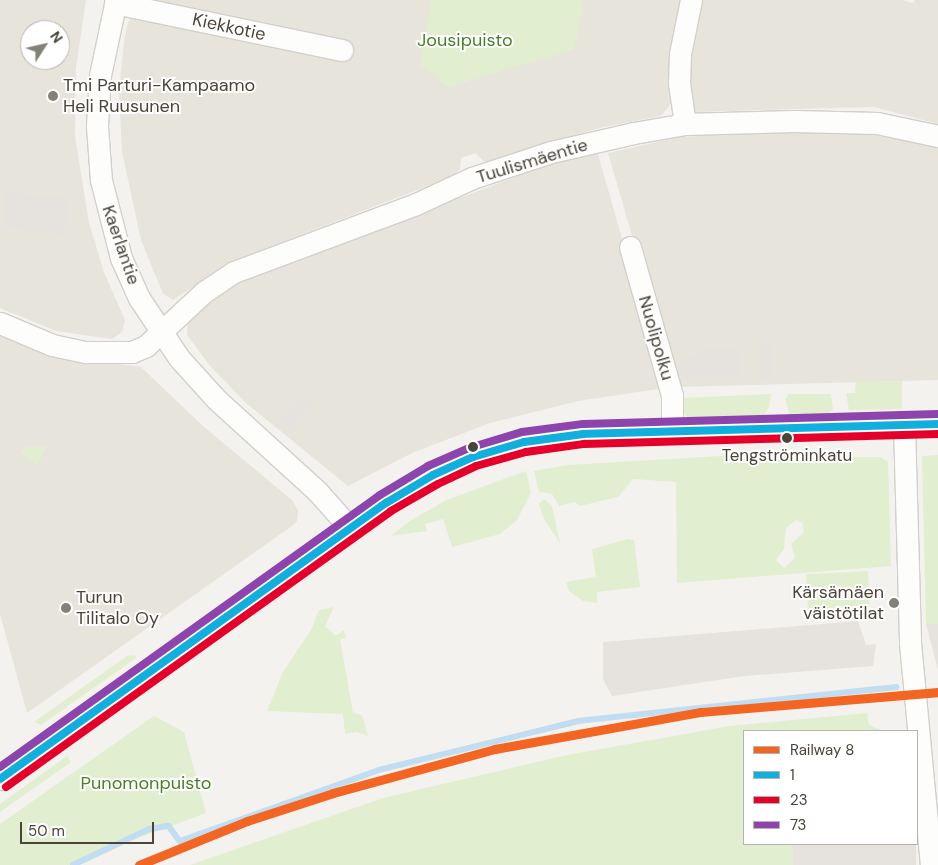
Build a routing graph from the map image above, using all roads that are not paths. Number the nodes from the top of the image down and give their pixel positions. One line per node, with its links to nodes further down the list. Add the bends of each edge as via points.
1 (692, 0): 4 (street, via 680,54 679,83)
2 (115, 2): 3 (street, Kiekkotie); 8 (street, Kaerlantie, via 98,104 97,153 121,258 139,298)
3 (342, 50)
4 (684, 124): 5 (street, Tuulismäentie, via 871,123); 8 (street, Tuulismäentie, via 599,140 506,167 234,272 204,292)
5 (938, 136)
6 (630, 247): 11 (street, Nuolipolku, via 672,395)
7 (0, 323): 8 (street, Tuulismäentie, via 52,345 111,354 146,346)
8 (162, 333): 12 (street, Kaerlantie, via 216,399 300,474)
9 (938, 424): 10 (street)
10 (904, 425): 11 (street); 14 (street, via 910,643)
11 (672, 430): 12 (street, via 560,436 498,449 434,475)
12 (350, 528): 13 (street)
13 (0, 779)
14 (932, 865)

